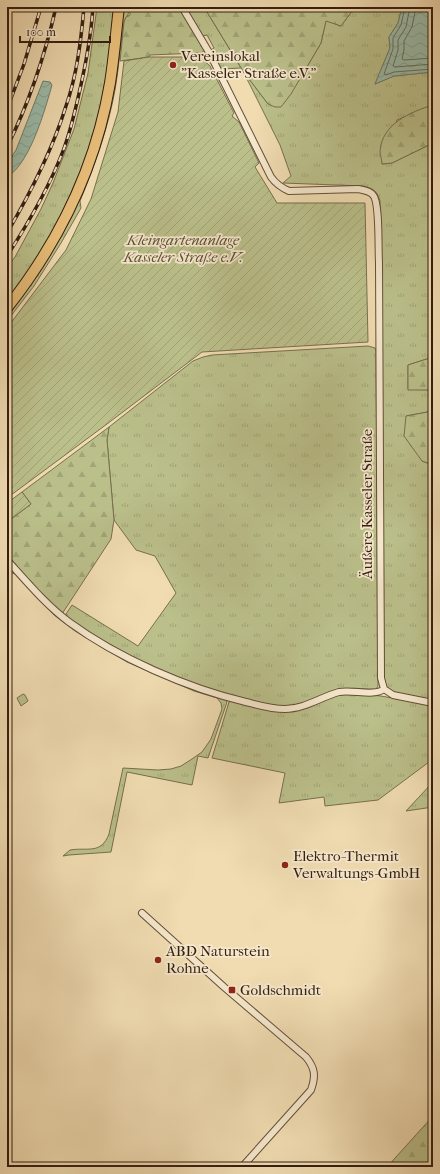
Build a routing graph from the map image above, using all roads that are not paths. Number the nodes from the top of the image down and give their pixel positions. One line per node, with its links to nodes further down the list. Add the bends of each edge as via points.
1 (119, 7): 3 (main road, via 107,100 86,171 50,245)
2 (182, 7): 5 (street, Äußere Kasseler Straße, via 210,54 274,181 284,189 294,192 358,189 373,195 376,203 379,262 381,678)
3 (7, 308)
4 (7, 560): 5 (street, via 50,606 81,630 129,659 208,691 270,708 286,709 342,692 378,692)
5 (384, 689): 6 (street, via 393,695)
6 (433, 703)
7 (142, 913): 8 (street, via 312,1065 315,1079 311,1090)
8 (242, 1167)

